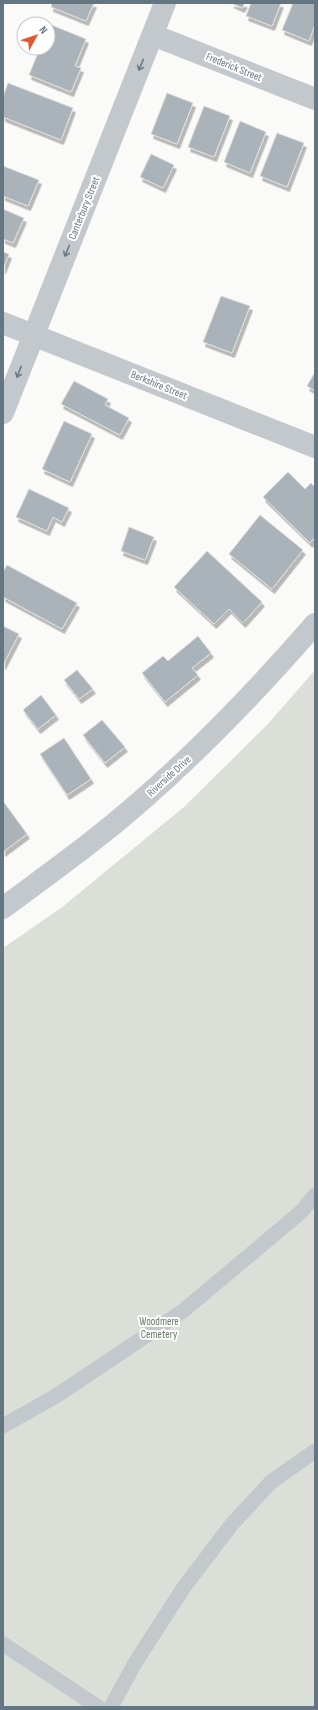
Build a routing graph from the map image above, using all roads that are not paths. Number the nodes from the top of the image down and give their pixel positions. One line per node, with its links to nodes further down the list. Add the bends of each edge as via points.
1 (165, 3): 2 (street, Canterbury Street)
2 (153, 35): 3 (street, Frederick Street); 5 (street, Canterbury Street, one-way to 5)
3 (315, 99)
4 (3, 323): 5 (street, Berkshire Street)
5 (34, 335): 6 (street, Canterbury Street, one-way to 6); 7 (street, Berkshire Street)
6 (3, 413)
7 (315, 447)
8 (315, 624): 9 (street, Riverside Drive, via 262,684 147,796 69,860)
9 (3, 908)
10 (315, 1195): 11 (lane, via 301,1212 183,1311 56,1396)
11 (3, 1426)
12 (315, 1451): 15 (lane, via 271,1482 232,1524 184,1587 135,1663)
13 (3, 1644): 14 (lane)
14 (98, 1707)
15 (111, 1707)

